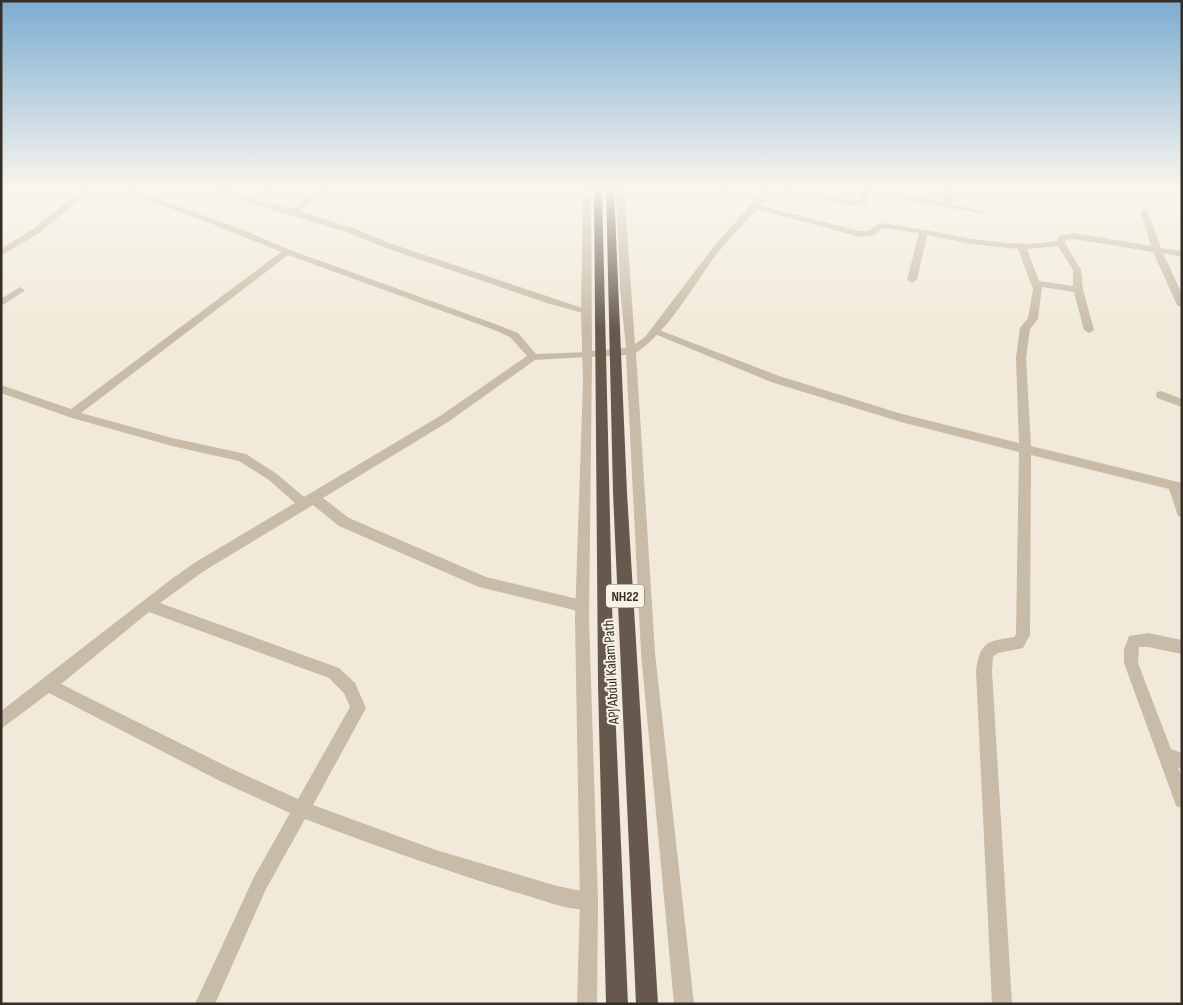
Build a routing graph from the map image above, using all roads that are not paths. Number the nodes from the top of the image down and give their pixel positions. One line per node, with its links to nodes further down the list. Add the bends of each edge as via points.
1 (28, 236): 16 (street)
2 (249, 236): 15 (street)
3 (365, 236): 24 (street, via 550,302)
4 (587, 236): 24 (street, NH22)
5 (599, 236): 28 (highway, APJ Abdul Kalam Path / NH22)
6 (607, 236): 28 (highway, APJ Abdul Kalam Path / NH22)
7 (622, 236): 27 (street, NH22)
8 (728, 236): 26 (street, via 679,296)
9 (922, 236): 18 (street)
10 (946, 236): 13 (street)
11 (1152, 236): 14 (street)
12 (1061, 243): 13 (street); 14 (street, via 1064,236 1074,236); 21 (street, via 1077,270)
13 (1021, 245): 19 (street)
14 (1157, 250): 17 (street); 23 (street)
15 (287, 252): 29 (street, via 507,332 523,342); 33 (street)
16 (1, 253)
17 (1182, 254)
18 (912, 280)
19 (1036, 283): 21 (street); 34 (street, via 1035,311 1025,328 1021,358)
20 (20, 290): 22 (street)
21 (1078, 290): 25 (street)
22 (1, 303)
23 (1182, 305)
24 (586, 311): 28 (street, NH22)
25 (1089, 330)
26 (655, 332): 27 (street); 34 (street, via 793,384 901,418)
27 (632, 351): 28 (street); 52 (street, NH22, via 648,653)
28 (600, 354): 29 (street); 39 (street, NH22); 50 (highway, APJ Abdul Kalam Path / NH22, via 606,684); 51 (highway, APJ Abdul Kalam Path / NH22, via 630,708)
29 (533, 357): 36 (street, via 444,419)
30 (1, 389): 33 (street)
31 (1161, 395): 32 (street)
32 (1182, 402)
33 (72, 414): 36 (street, via 172,442 242,457)
34 (1025, 449): 35 (street); 53 (street, via 1023,635 1018,642 994,647 986,654 984,671)
35 (1178, 487): 37 (street)
36 (308, 501): 38 (street, via 199,567); 39 (street, via 344,522 484,583)
37 (1182, 512)
38 (148, 606): 41 (street); 46 (street, via 334,673 348,684 358,708)
39 (582, 606): 47 (street, NH22)
40 (1182, 647): 43 (street, via 1148,640 1134,641 1131,650 1132,663)
41 (48, 685): 42 (street); 46 (street, via 234,779)
42 (1, 721)
43 (1164, 754): 44 (street); 45 (street)
44 (1182, 761)
45 (1182, 800)
46 (303, 810): 47 (street, via 436,859 557,896); 48 (street, via 260,883)
47 (589, 900): 49 (street, NH22)
48 (205, 1004)
49 (587, 1004)
50 (617, 1004)
51 (647, 1004)
52 (684, 1004)
53 (1002, 1004)

